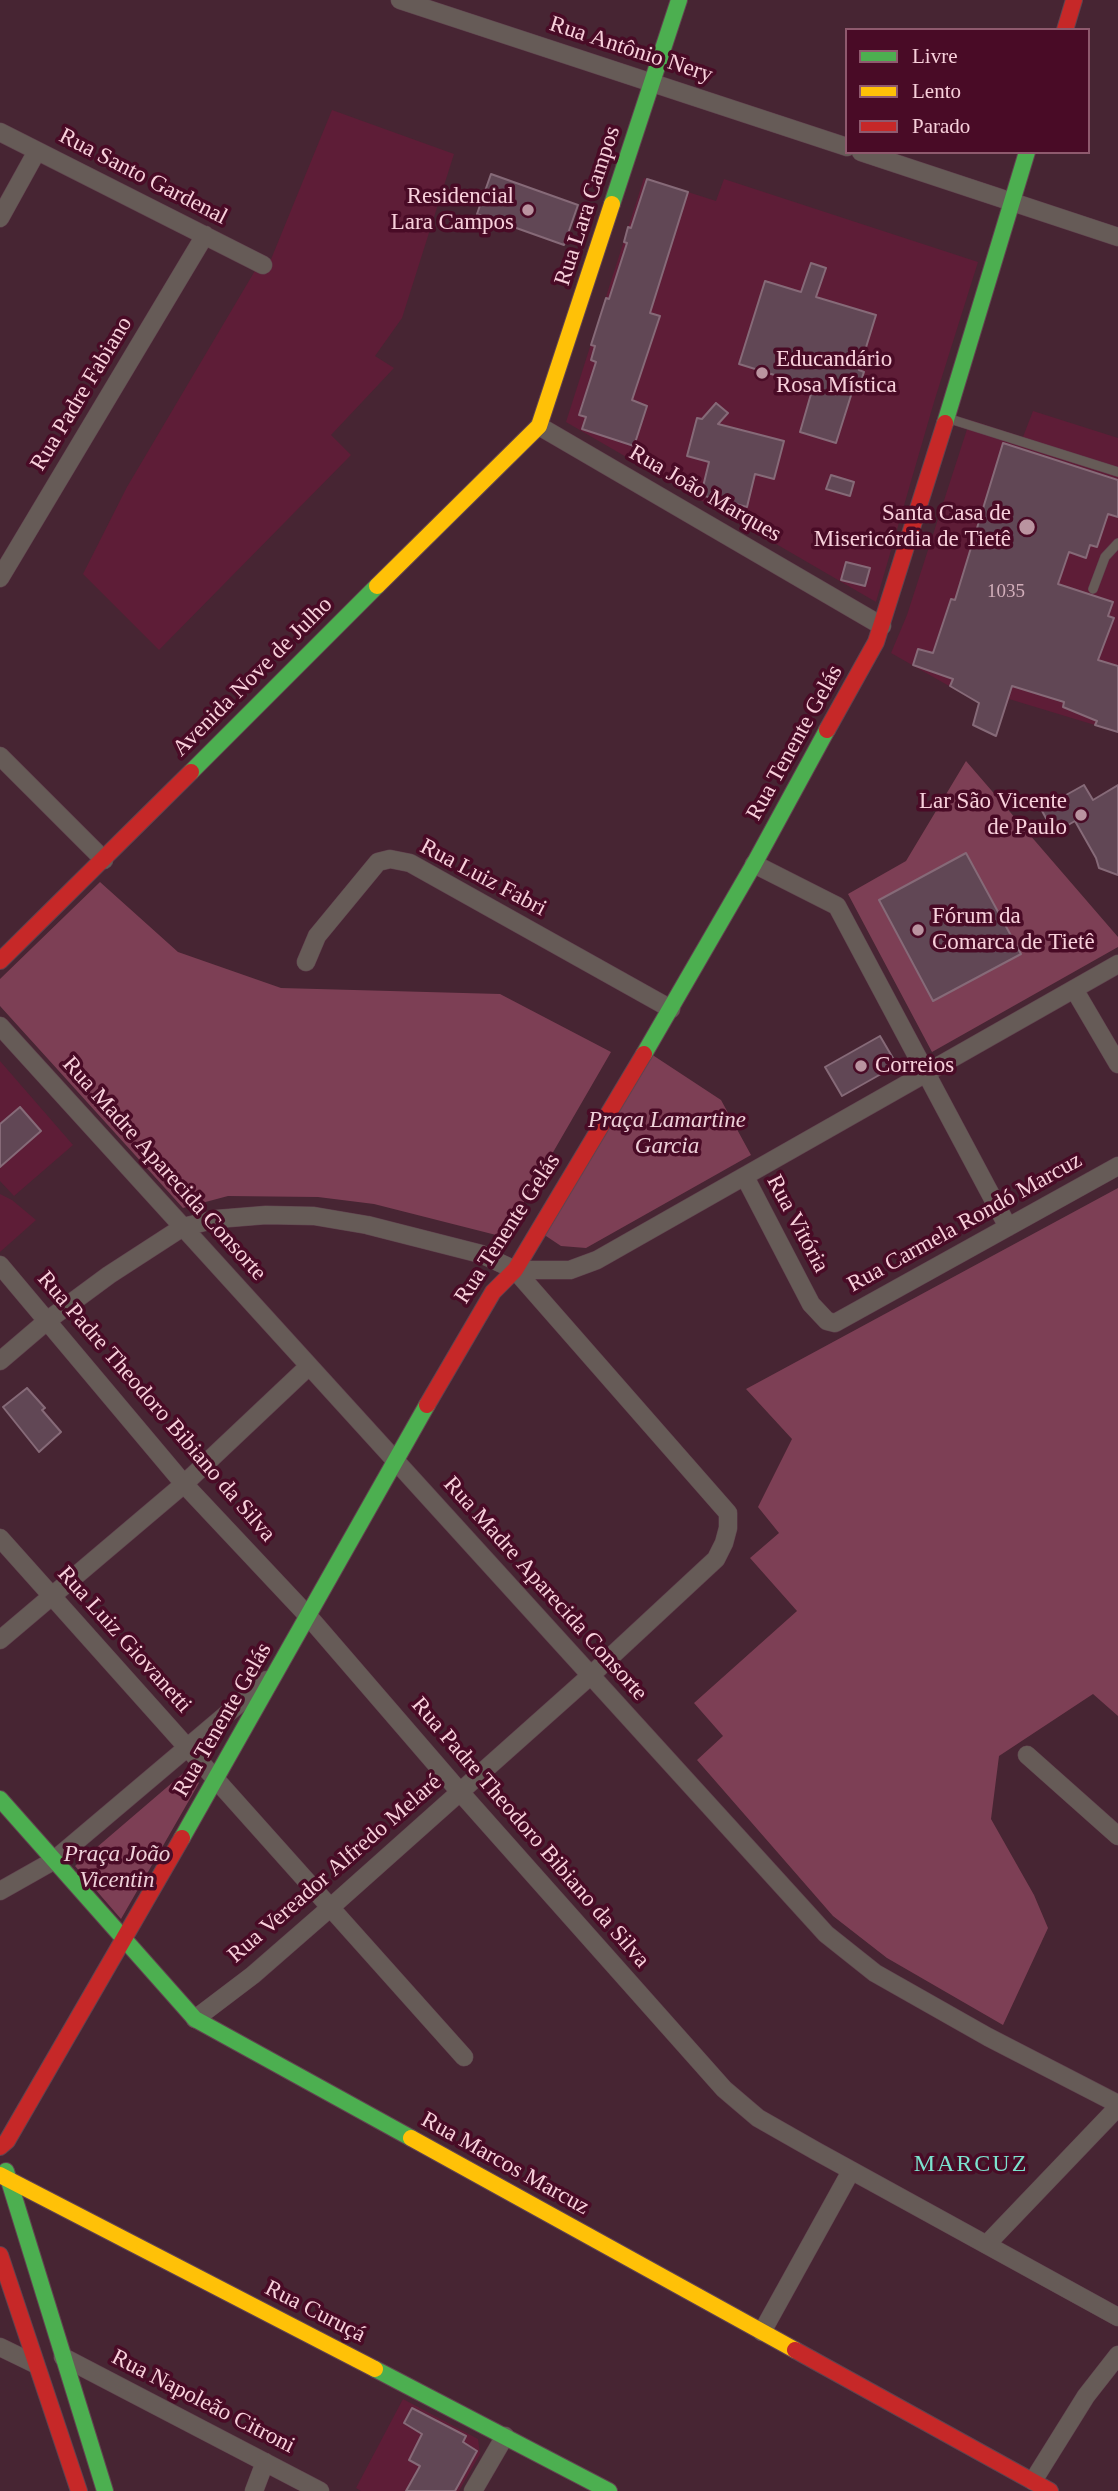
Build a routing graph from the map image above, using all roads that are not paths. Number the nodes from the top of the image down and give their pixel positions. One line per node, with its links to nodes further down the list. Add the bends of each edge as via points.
1 (400, 0): 5 (street, Rua Antônio Nery)
2 (679, 0): 5 (street, Rua Lara Campos)
3 (1074, 0): 4 (street)
4 (1066, 28)
5 (653, 82): 7 (street, Rua Antônio Nery); 17 (street, Rua Lara Campos)
6 (0, 132): 8 (street, Rua Santo Gardenal)
7 (845, 146)
8 (37, 151): 12 (street); 13 (street, Rua Santo Gardenal)
9 (867, 154): 11 (street)
10 (1026, 154): 11 (street, Rua Tenente Gelás)
11 (1012, 203): 14 (street); 16 (street, Rua Tenente Gelás)
12 (0, 218)
13 (205, 236): 15 (street, Rua Santo Gardenal); 20 (street, Rua Padre Fabiano)
14 (1118, 237)
15 (263, 265)
16 (946, 417): 18 (lane); 22 (street, Rua Tenente Gelás)
17 (539, 426): 22 (street, Rua João Marques); 24 (street, Avenida Nove de Julho)
18 (1118, 472)
19 (1118, 543): 21 (lane, via 1105,557)
20 (0, 578)
21 (1093, 589)
22 (882, 626): 25 (street, Rua Tenente Gelás)
23 (0, 755): 24 (street)
24 (104, 860): 26 (street, Avenida Nove de Julho)
25 (754, 864): 30 (street, Rua Tenente Gelás); 33 (street, via 837,906)
26 (0, 961)
27 (306, 962): 30 (street, Rua Luiz Fabri, via 317,936 378,862 390,859 410,863)
28 (1118, 964): 29 (street)
29 (1074, 989): 32 (street); 33 (street)
30 (671, 1009): 39 (street, Rua Tenente Gelás)
31 (0, 1026): 36 (street, Rua Madre Aparecida Consorte)
32 (1118, 1064)
33 (926, 1073): 35 (street); 37 (street)
34 (1118, 1166): 37 (street, Rua Carmela Rondó Marcuz)
35 (745, 1177): 39 (street, via 597,1260 570,1270); 41 (street, Rua Vitória, via 811,1304 827,1321)
36 (183, 1227): 39 (street, via 217,1219 314,1216 481,1254); 40 (street); 43 (street, Rua Madre Aparecida Consorte)
37 (1008, 1227): 41 (street, Rua Carmela Rondó Marcuz)
38 (0, 1265): 40 (street, Rua Padre Theodoro Bibiano da Silva)
39 (515, 1270): 44 (street, Rua Tenente Gelás, via 493,1292); 51 (street, Rua Vereador Alfredo Melaré, via 728,1513 728,1528 716,1559)
40 (48, 1320): 42 (street); 45 (street, Rua Padre Theodoro Bibiano da Silva)
41 (835, 1322)
42 (0, 1362)
43 (309, 1366): 44 (street, Rua Madre Aparecida Consorte); 45 (street)
44 (395, 1459): 48 (street, Rua Tenente Gelás); 51 (street, Rua Madre Aparecida Consorte)
45 (184, 1484): 47 (street); 48 (street, Rua Padre Theodoro Bibiano da Silva)
46 (0, 1538): 47 (street, Rua Luiz Giovanetti)
47 (50, 1595): 49 (street); 52 (street, Rua Luiz Giovanetti)
48 (309, 1617): 50 (street, Rua Tenente Gelás); 55 (street, Rua Padre Theodoro Bibiano da Silva)
49 (0, 1640)
50 (275, 1673): 52 (street); 54 (street, Rua Tenente Gelás)
51 (590, 1675): 55 (street, Rua Vereador Alfredo Melaré); 64 (street, Rua Madre Aparecida Consorte, via 826,1934 875,1973)
52 (187, 1748): 54 (street, Rua Luiz Giovanetti); 58 (street)
53 (1027, 1755): 57 (street)
54 (216, 1779): 60 (street, Rua Luiz Giovanetti); 61 (street, Rua Tenente Gelás)
55 (460, 1792): 60 (street, Rua Vereador Alfredo Melaré); 66 (street, Rua Padre Theodoro Bibiano da Silva, via 724,2089 758,2118)
56 (0, 1799): 58 (street, Rua Marcos Marcuz)
57 (1118, 1836)
58 (53, 1861): 59 (street); 61 (street, Rua Marcos Marcuz)
59 (0, 1891)
60 (331, 1907): 62 (street, Rua Vereador Alfredo Melaré); 63 (street, Rua Luiz Giovanetti)
61 (123, 1938): 62 (street, Rua Marcos Marcuz); 65 (street, Rua Tenente Gelás)
62 (195, 2018): 71 (street, Rua Marcos Marcuz)
63 (464, 2057)
64 (1118, 2105): 68 (street)
65 (4, 2144): 67 (street, Rua Tenente Gelás)
66 (851, 2171): 68 (street, Rua Padre Theodoro Bibiano da Silva); 71 (street)
67 (5, 2177): 74 (street, Rua Tenente Gelás); 76 (street, Rua Curuçá)
68 (987, 2244): 70 (street, Rua Padre Theodoro Bibiano da Silva)
69 (0, 2255): 75 (street)
70 (1118, 2317)
71 (762, 2332): 78 (street, Rua Marcos Marcuz)
72 (0, 2347): 75 (street)
73 (1118, 2355): 78 (street, via 1086,2396)
74 (63, 2357): 77 (street, Rua Napoleão Citroni); 80 (street, Rua Tenente Gelás)
75 (35, 2364): 79 (street)
76 (505, 2435): 83 (street); 84 (street, Rua Curuçá)
77 (265, 2462): 81 (street); 82 (street, Rua Napoleão Citroni)
78 (1033, 2481): 85 (street, Rua Marcos Marcuz)
79 (79, 2491)
80 (105, 2491)
81 (254, 2491)
82 (320, 2491)
83 (473, 2491)
84 (609, 2491)
85 (1050, 2491)

